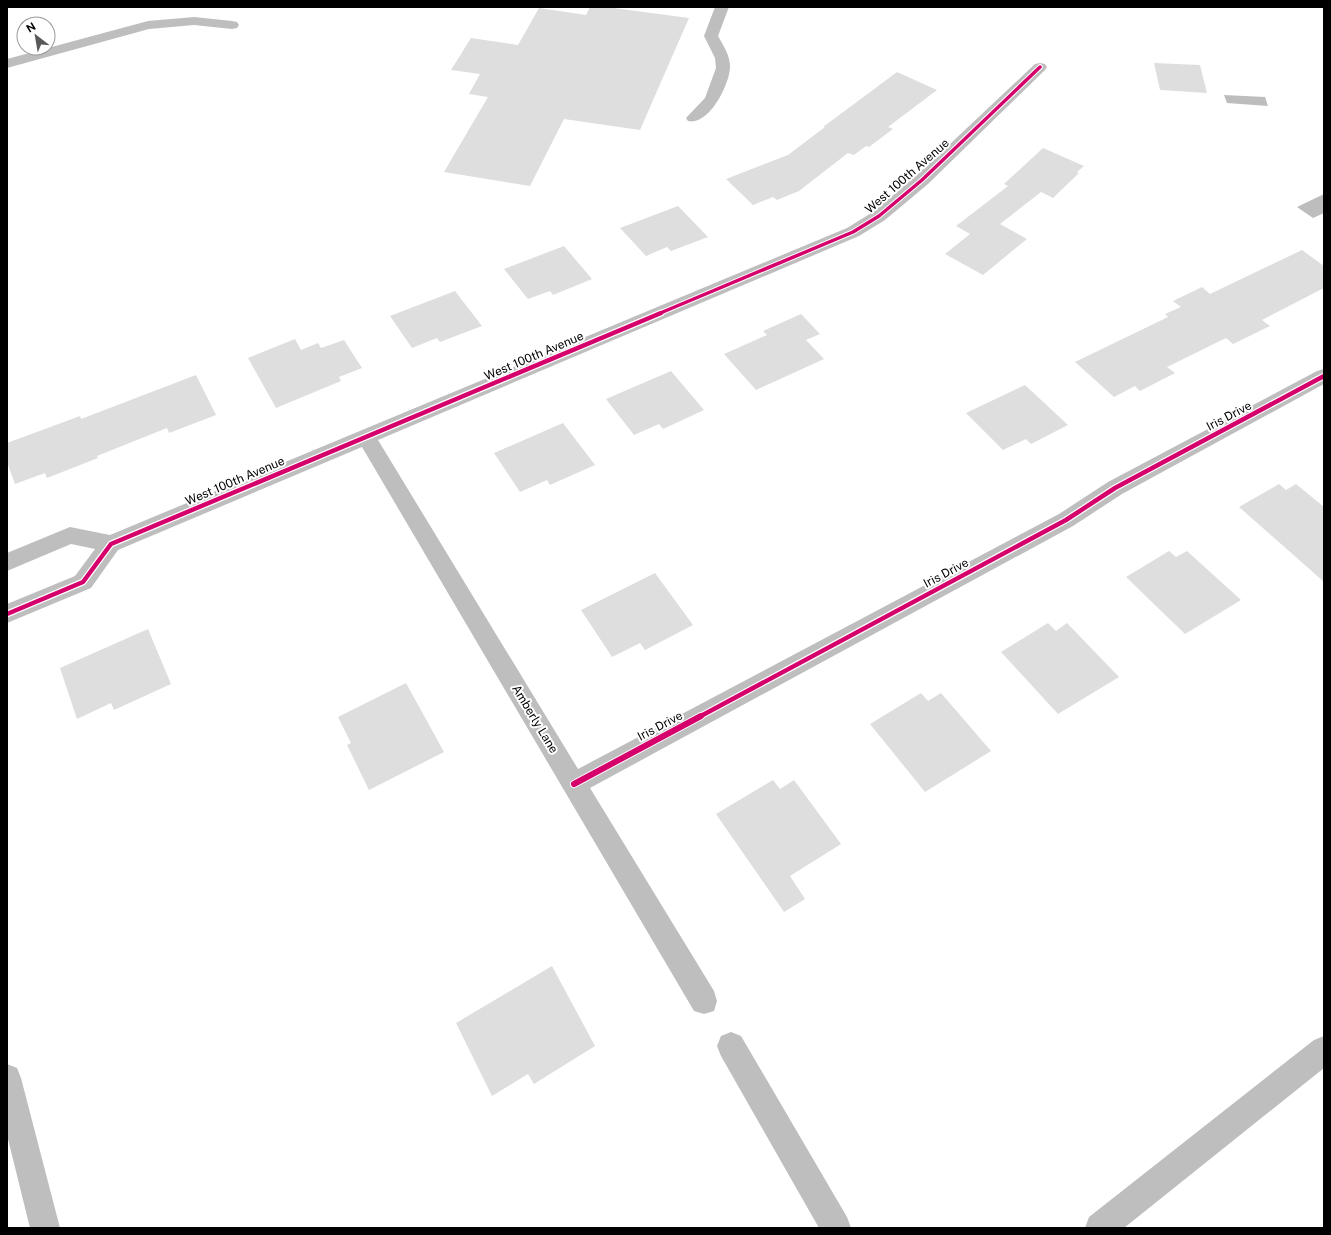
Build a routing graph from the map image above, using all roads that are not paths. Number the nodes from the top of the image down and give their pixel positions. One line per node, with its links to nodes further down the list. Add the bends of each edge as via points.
1 (722, 7): 5 (street, via 711,36 722,58 723,68 712,100)
2 (232, 25): 3 (street, via 194,21 148,25)
3 (7, 64)
4 (1040, 67): 7 (street, West 100th Avenue, via 922,180 879,216 853,232)
5 (694, 118)
6 (1324, 376): 11 (street, Iris Drive, via 1115,488 1066,520)
7 (366, 437): 8 (street, West 100th Avenue); 11 (street, Amberly Lane)
8 (111, 544): 9 (street, via 70,536); 10 (street, via 83,582)
9 (7, 562)
10 (7, 614)
11 (574, 784): 12 (street, Amberly Lane)
12 (704, 1001)
13 (731, 1046): 17 (street)
14 (1324, 1050): 18 (street)
15 (7, 1078): 16 (street)
16 (45, 1228)
17 (836, 1228)
18 (1100, 1228)

